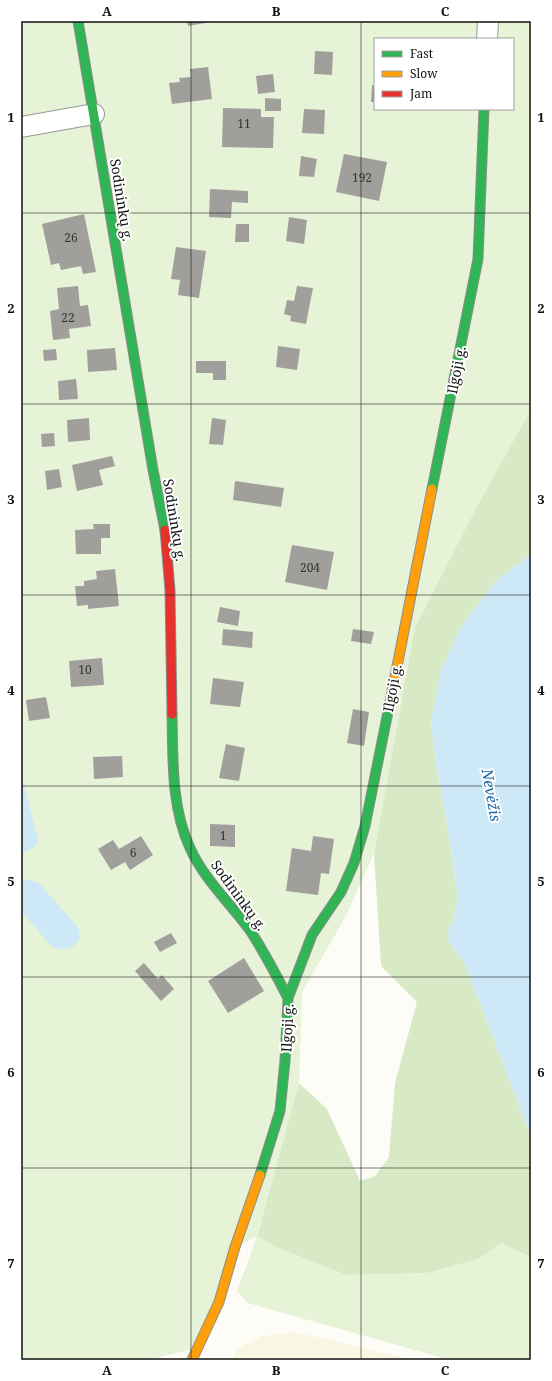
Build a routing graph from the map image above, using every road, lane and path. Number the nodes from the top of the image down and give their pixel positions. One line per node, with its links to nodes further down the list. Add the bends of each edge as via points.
1 (78, 21): 5 (street, Sodininkų g.)
2 (488, 21): 3 (street)
3 (487, 38)
4 (484, 110): 7 (street, Ilgoji g., via 478,259 365,826 354,863 341,892 312,935)
5 (94, 114): 6 (street); 7 (street, Sodininkų g., via 166,534 170,590 173,770 179,816 190,848 207,878 249,930)
6 (21, 127)
7 (288, 998): 8 (street, Ilgoji g., via 280,1111 219,1302)
8 (192, 1360)

